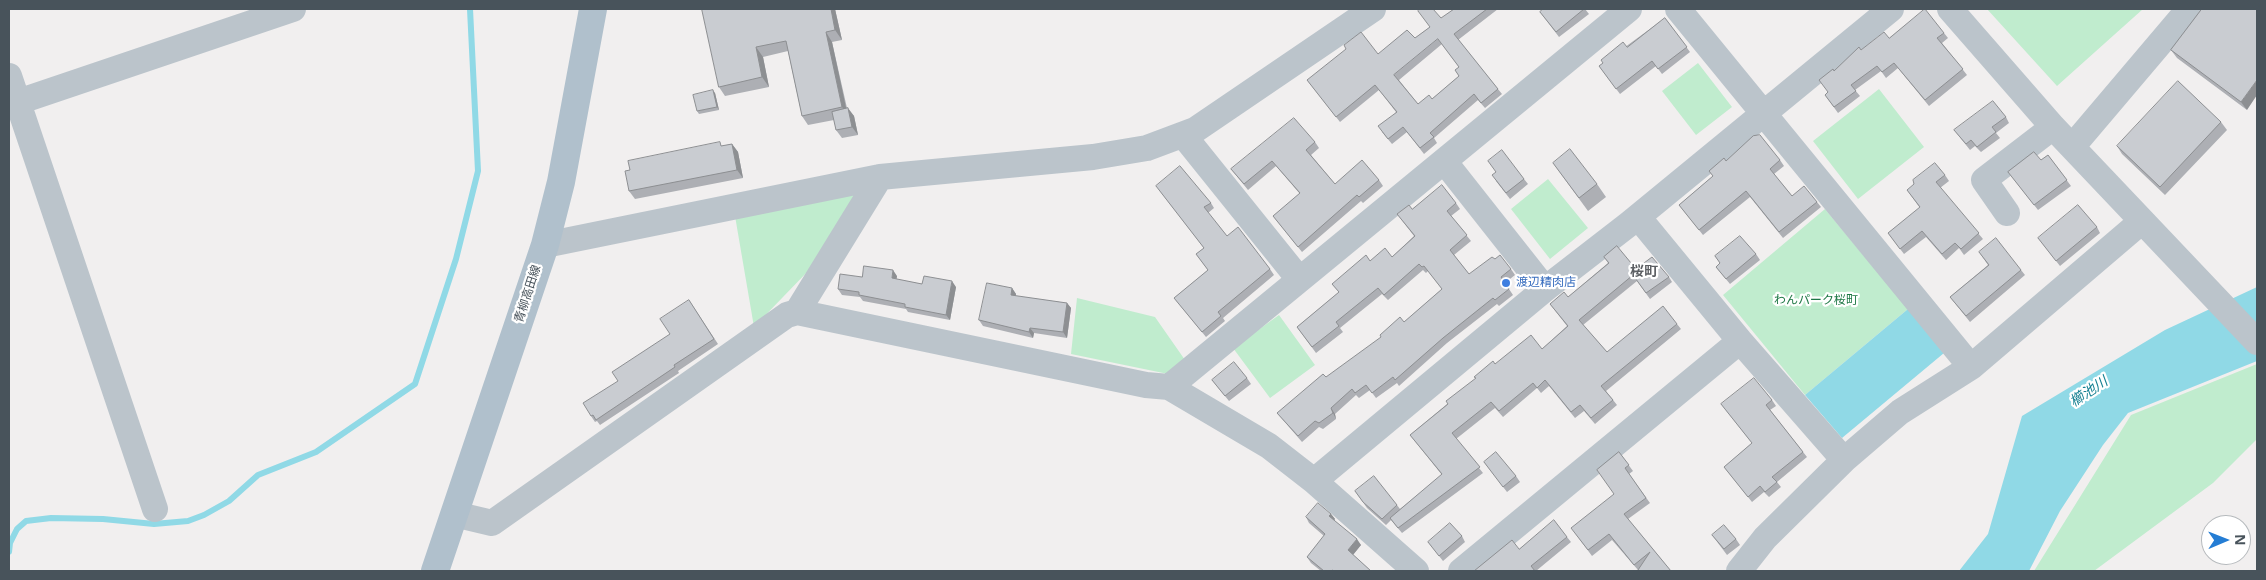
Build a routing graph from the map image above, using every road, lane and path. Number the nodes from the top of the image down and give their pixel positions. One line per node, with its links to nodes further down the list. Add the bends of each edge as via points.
1 (293, 9): 10 (street)
2 (593, 9): 20 (main road, 青柳高田線, via 561,182)
3 (1372, 9): 13 (street)
4 (1629, 9): 15 (street)
5 (1678, 9): 11 (street)
6 (1891, 9): 11 (street)
7 (1950, 9): 12 (street)
8 (2189, 9): 14 (street)
9 (9, 76): 10 (street)
10 (13, 103): 30 (street)
11 (1765, 114): 18 (street); 26 (street)
12 (2053, 127): 14 (street); 17 (street, via 1984,180)
13 (1184, 136): 16 (street, via 1147,148 1093,157); 21 (street)
14 (2072, 147): 19 (street)
15 (1444, 161): 21 (street); 22 (street)
16 (880, 177): 20 (street); 23 (street)
17 (2007, 202)
18 (1638, 216): 22 (street); 24 (street)
19 (2142, 221): 25 (street); 26 (street)
20 (545, 245): 31 (main road, 青柳高田線)
21 (1300, 279): 27 (street)
22 (1545, 289): 29 (street)
23 (797, 312): 27 (street); 31 (street, via 787,315 492,523)
24 (1740, 341): 28 (street); 34 (street)
25 (2257, 342)
26 (1971, 367): 28 (street, via 1900,412)
27 (1169, 387): 29 (street, via 1269,446)
28 (1844, 460): 35 (street, via 1765,538)
29 (1314, 481): 33 (street)
30 (155, 509)
31 (454, 514): 32 (main road, 青柳高田線)
32 (435, 571)
33 (1416, 571)
34 (1461, 571)
35 (1739, 571)

